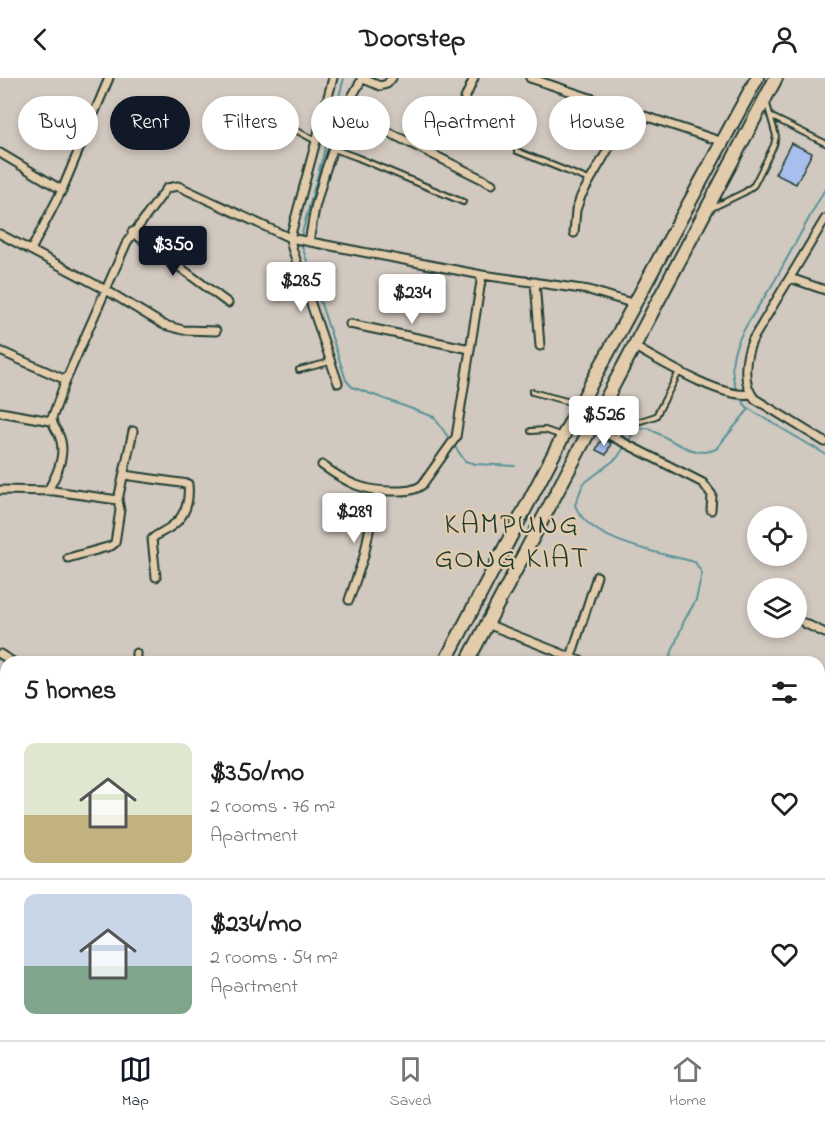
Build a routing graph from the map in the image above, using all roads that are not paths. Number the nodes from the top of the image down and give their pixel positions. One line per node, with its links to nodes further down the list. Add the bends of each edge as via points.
1 (109, 78): 27 (street)
2 (333, 78): 9 (street)
3 (362, 78): 4 (street, via 380,86); 10 (street)
4 (392, 78)
5 (474, 78): 11 (street)
6 (530, 78): 12 (street)
7 (758, 78): 17 (highway)
8 (776, 78): 13 (highway)
9 (328, 96)
10 (352, 96)
11 (466, 96)
12 (587, 96)
13 (766, 100): 15 (lane); 29 (highway)
14 (646, 115): 17 (street)
15 (772, 117): 18 (lane); 29 (lane, via 774,145 754,185)
16 (390, 133): 26 (street)
17 (723, 142): 43 (highway)
18 (825, 143)
19 (315, 150): 34 (street)
20 (334, 150): 35 (street)
21 (337, 150): 28 (lane)
22 (607, 150): 25 (street)
23 (517, 151): 25 (lane)
24 (0, 153): 27 (street)
25 (589, 180): 32 (street, via 576,210)
26 (492, 183)
27 (62, 190): 36 (street)
28 (463, 202)
29 (708, 210): 47 (highway)
30 (825, 219): 38 (street)
31 (132, 232): 34 (street, via 167,188 178,186); 40 (street); 42 (street)
32 (574, 233)
33 (0, 234): 36 (street)
34 (292, 239): 35 (street); 50 (street)
35 (307, 242): 37 (street)
36 (31, 250): 40 (street)
37 (482, 275): 39 (street); 48 (street)
38 (790, 278): 41 (street); 56 (street, via 747,352)
39 (535, 282): 43 (street, via 589,290); 46 (street)
40 (106, 290): 45 (street, via 172,328); 53 (street)
41 (825, 290)
42 (228, 303)
43 (635, 304): 57 (highway)
44 (350, 324): 48 (street)
45 (216, 331)
46 (540, 346)
47 (633, 346): 52 (street); 60 (highway)
48 (470, 349): 70 (street, via 456,437 415,490)
49 (0, 351): 53 (street)
50 (331, 362): 51 (lane); 54 (street)
51 (299, 370)
52 (680, 371): 56 (street, via 730,394); 64 (lane, via 656,416 626,426)
53 (66, 380): 59 (street)
54 (338, 382)
55 (532, 392): 57 (lane)
56 (748, 394): 65 (street)
57 (580, 405): 63 (highway)
58 (0, 412): 59 (street)
59 (51, 421): 69 (street, via 61,446 56,477)
60 (591, 426): 64 (street); 77 (highway)
61 (134, 431): 67 (street)
62 (531, 431): 63 (lane, via 544,430)
63 (563, 437): 80 (highway)
64 (619, 440): 72 (street, via 703,483 712,495)
65 (825, 442)
66 (322, 465): 70 (street, via 342,480)
67 (124, 475): 71 (street); 75 (street, via 188,484 185,513 152,539)
68 (0, 490): 69 (street)
69 (48, 490): 71 (street)
70 (376, 492): 76 (street, via 364,556)
71 (118, 500): 73 (street, via 115,543)
72 (711, 510)
73 (68, 558)
74 (597, 576): 83 (street)
75 (156, 577)
76 (349, 600)
77 (487, 624): 81 (highway); 82 (street)
78 (807, 624): 79 (street)
79 (825, 633)
80 (448, 656)
81 (470, 656)
82 (568, 656)
83 (571, 656)

